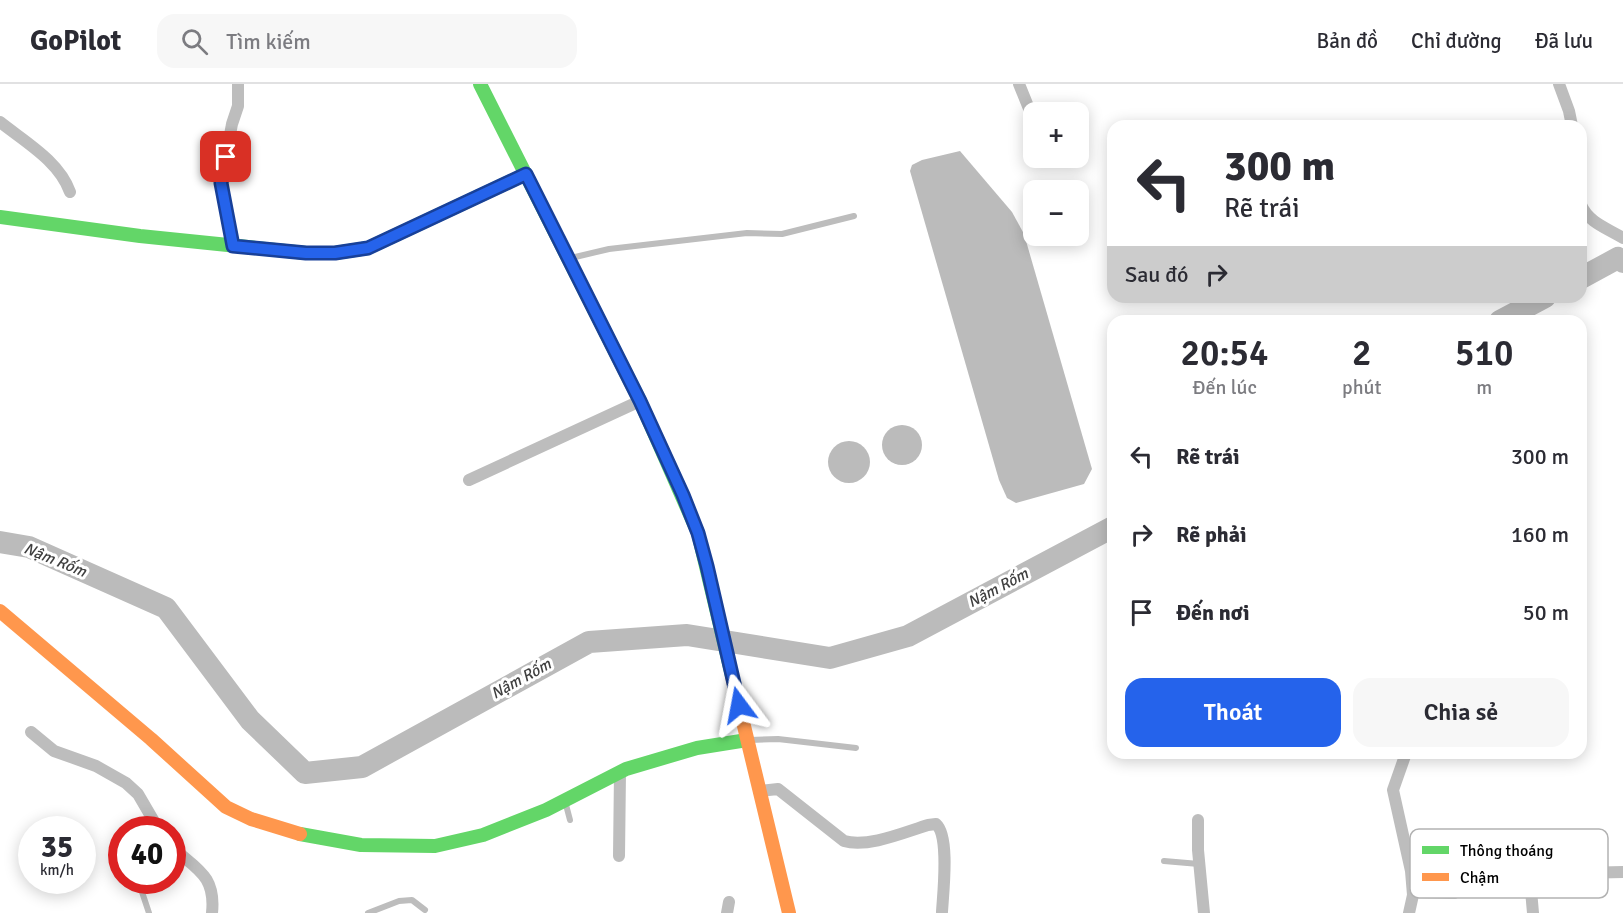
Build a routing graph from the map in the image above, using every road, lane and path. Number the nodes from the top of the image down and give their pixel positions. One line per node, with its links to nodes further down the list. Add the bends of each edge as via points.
1 (238, 84): 14 (street, via 238,106 221,183)
2 (480, 84): 8 (street)
3 (1019, 84): 5 (street)
4 (1559, 84): 6 (street)
5 (1026, 102)
6 (1571, 120)
7 (0, 122): 9 (street, via 52,162 66,179)
8 (526, 174): 14 (street, via 368,248 306,253); 15 (street)
9 (70, 192)
10 (1587, 214): 13 (street)
11 (854, 216): 15 (lane, via 782,234 747,233 609,249)
12 (0, 217): 14 (street)
13 (1623, 238)
14 (233, 246)
15 (569, 259): 16 (street)
16 (640, 401): 17 (street); 20 (street, via 698,533)
17 (469, 480)
18 (0, 611): 25 (street, via 226,807 251,819 294,833 361,845 435,846 483,835)
19 (31, 732): 26 (street, via 54,751 96,766 126,783)
20 (745, 734): 21 (lane); 23 (street); 24 (street)
21 (856, 748)
22 (1404, 759): 35 (street, via 1394,790)
23 (620, 772): 25 (street); 29 (street)
24 (759, 791): 40 (street, via 778,789 844,841 854,844 936,824 941,831 944,858); 44 (street)
25 (565, 799): 27 (lane)
26 (151, 816)
27 (570, 820)
28 (1198, 820): 32 (street)
29 (619, 856)
30 (186, 858): 42 (street, via 201,870 214,898)
31 (1164, 861): 32 (lane)
32 (1200, 864): 45 (street)
33 (1608, 872): 34 (street)
34 (1623, 872)
35 (1410, 873)
36 (143, 894): 41 (lane)
37 (1412, 898): 46 (street)
38 (1532, 898): 47 (street)
39 (425, 910): 43 (lane, via 412,900)
40 (942, 912)
41 (149, 913)
42 (212, 913)
43 (368, 913)
44 (789, 913)
45 (1204, 913)
46 (1409, 913)
47 (1533, 913)

